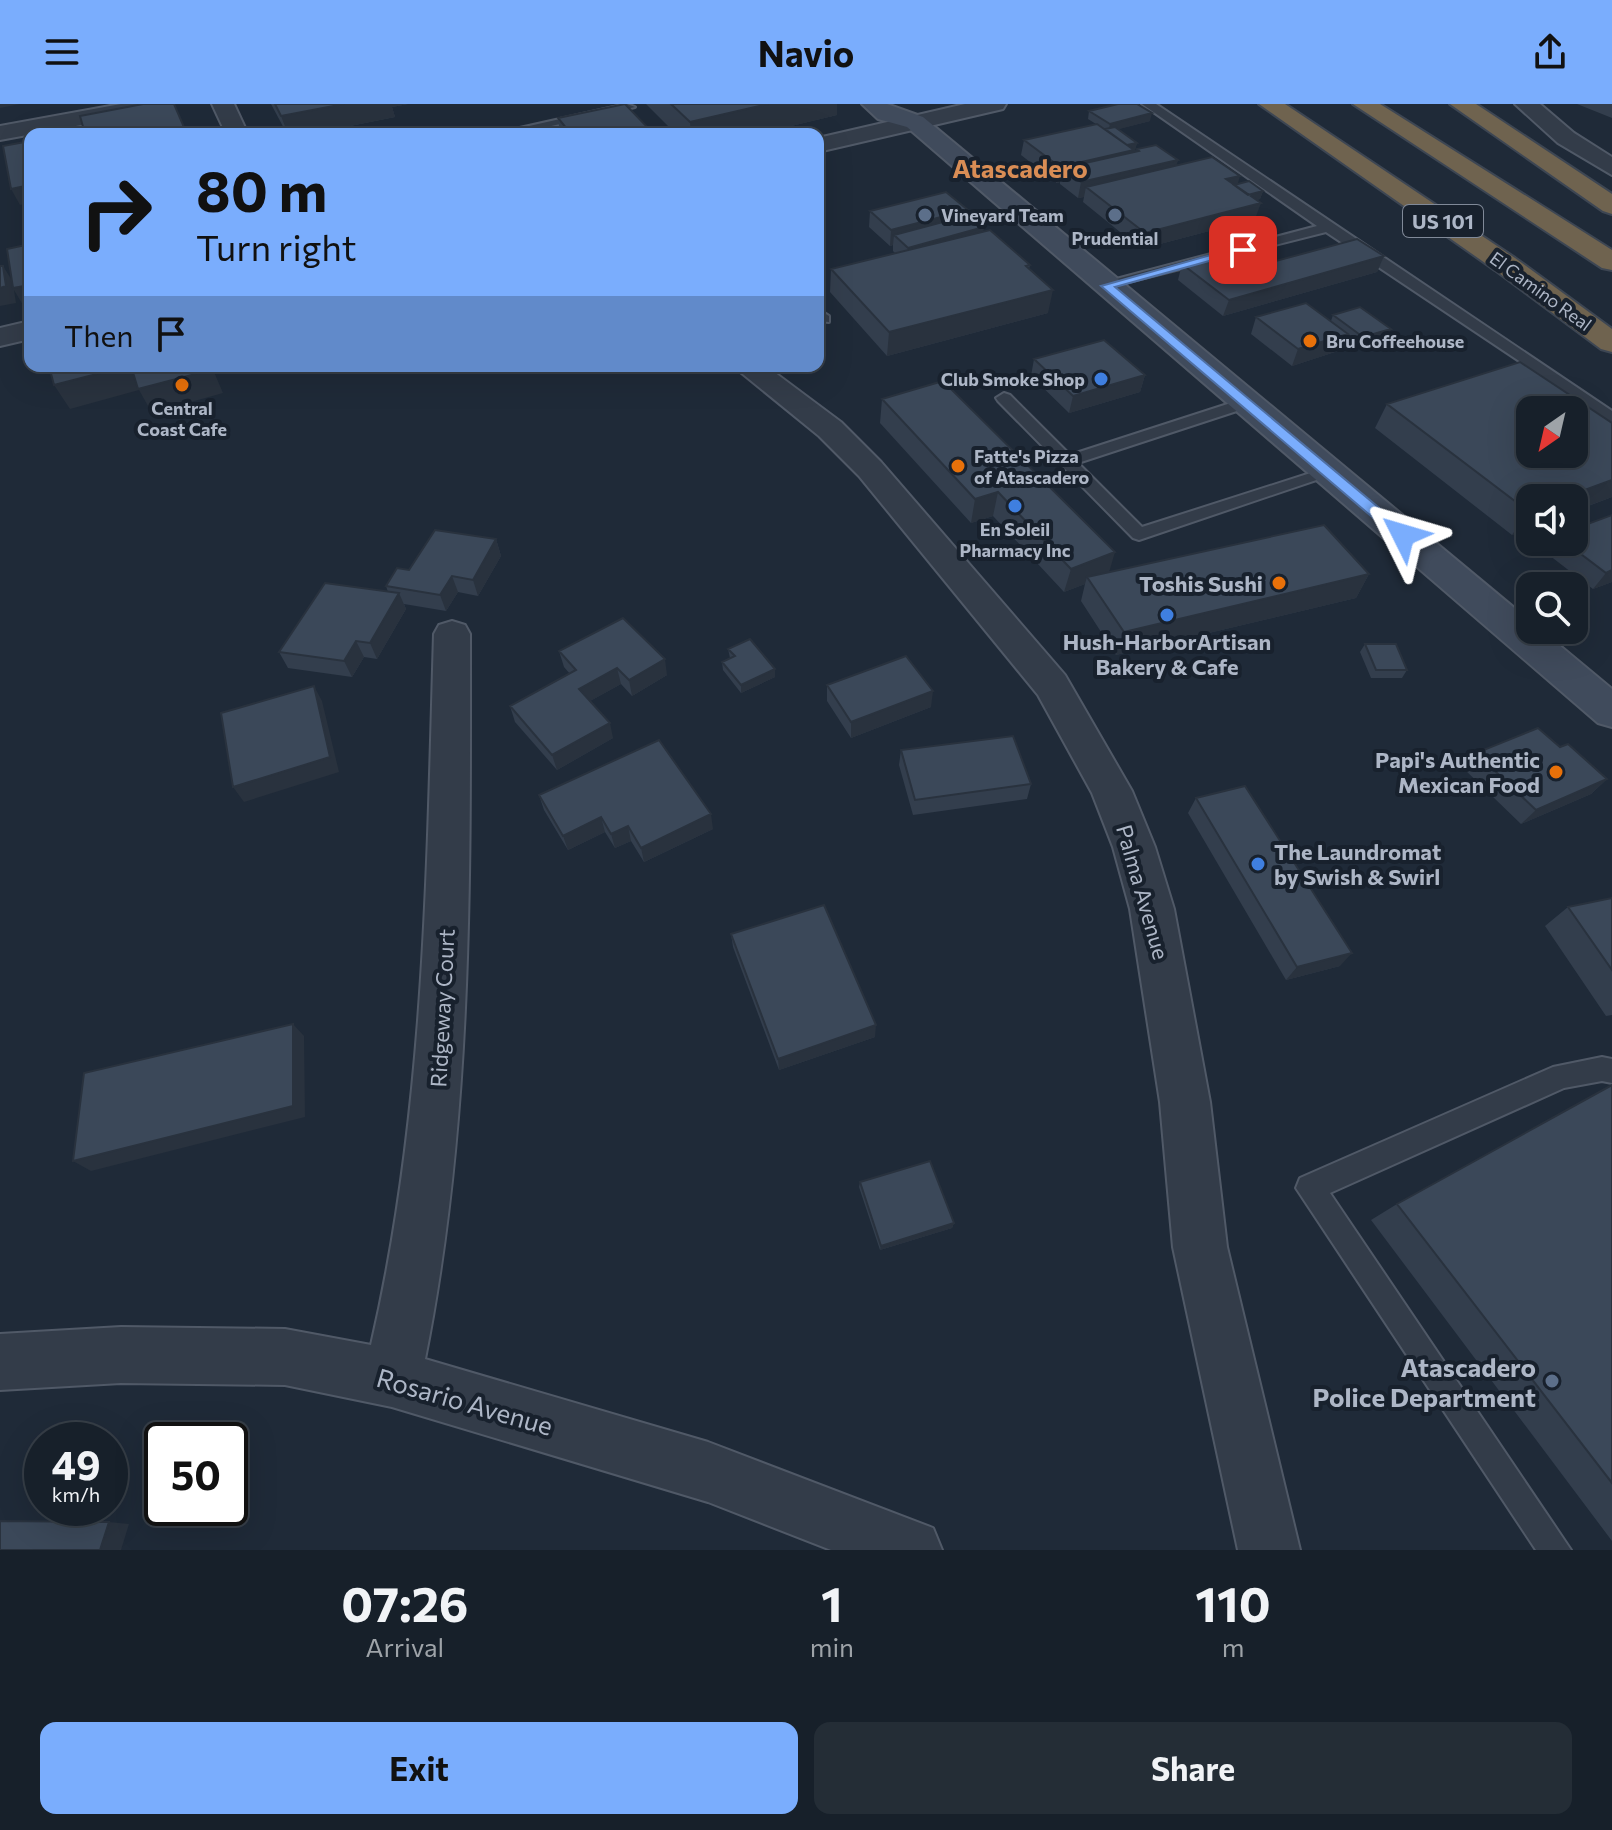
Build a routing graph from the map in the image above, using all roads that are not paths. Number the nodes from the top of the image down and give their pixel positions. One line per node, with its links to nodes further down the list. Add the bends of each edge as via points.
1 (157, 104): 12 (street)
2 (223, 104): 13 (street)
3 (626, 104): 14 (lane, via 629,107)
4 (873, 104): 11 (main road, via 886,114)
5 (995, 104): 11 (street)
6 (1148, 104): 20 (lane)
7 (1270, 104): 25 (highway, El Camino Real / US 101)
8 (1364, 104): 21 (highway, US 101)
9 (1461, 104): 19 (highway)
10 (1526, 104): 18 (street)
11 (916, 113): 17 (street); 22 (main road)
12 (27, 128)
13 (234, 128)
14 (528, 128)
15 (24, 129): 16 (street)
16 (0, 133)
17 (824, 143)
18 (1608, 164)
19 (1612, 206)
20 (1328, 227): 22 (lane); 29 (lane)
21 (1612, 262)
22 (1106, 286): 28 (main road)
23 (24, 331): 24 (street)
24 (0, 337)
25 (1612, 343)
26 (756, 372): 38 (street, Palma Avenue, via 830,429 870,469 1052,685 1112,791 1134,847 1163,961 1200,1247)
27 (1004, 398): 30 (lane)
28 (1246, 403): 30 (lane); 31 (main road)
29 (1612, 418)
30 (1067, 461): 31 (lane, via 1139,534)
31 (1329, 473): 33 (main road)
32 (452, 634): 36 (street, Ridgeway Court, via 446,960 436,1136)
33 (1612, 712)
34 (1612, 1071): 39 (lane, via 1562,1076 1310,1188)
35 (0, 1362): 36 (street, Rosario Avenue, via 121,1355 285,1357)
36 (392, 1378): 37 (street, Rosario Avenue, via 708,1472)
37 (911, 1550)
38 (1269, 1550)
39 (1555, 1550)

